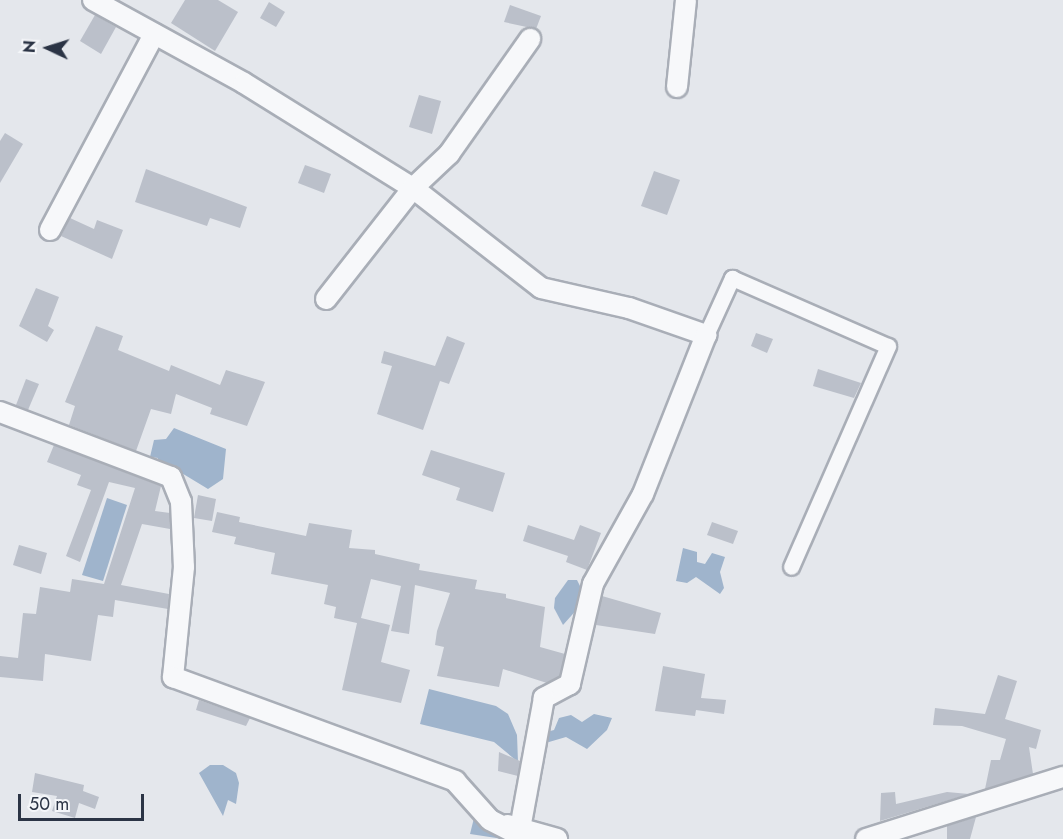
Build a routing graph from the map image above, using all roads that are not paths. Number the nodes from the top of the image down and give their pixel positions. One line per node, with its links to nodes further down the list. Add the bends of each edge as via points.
1 (93, 0): 3 (street)
2 (687, 0): 5 (street)
3 (154, 34): 6 (street, via 243,83); 7 (street)
4 (530, 39): 6 (street, via 449,154)
5 (677, 87)
6 (413, 188): 8 (street); 9 (street, via 541,288 629,308)
7 (50, 230)
8 (326, 299)
9 (706, 335): 11 (street, via 732,278 888,346); 13 (street, via 643,494 593,584 570,684 544,698)
10 (0, 412): 13 (street, via 171,477 181,502 184,567 173,677 455,781 490,820)
11 (791, 567)
12 (1063, 777): 14 (street)
13 (519, 834): 15 (street)
14 (879, 837)
15 (557, 839)

